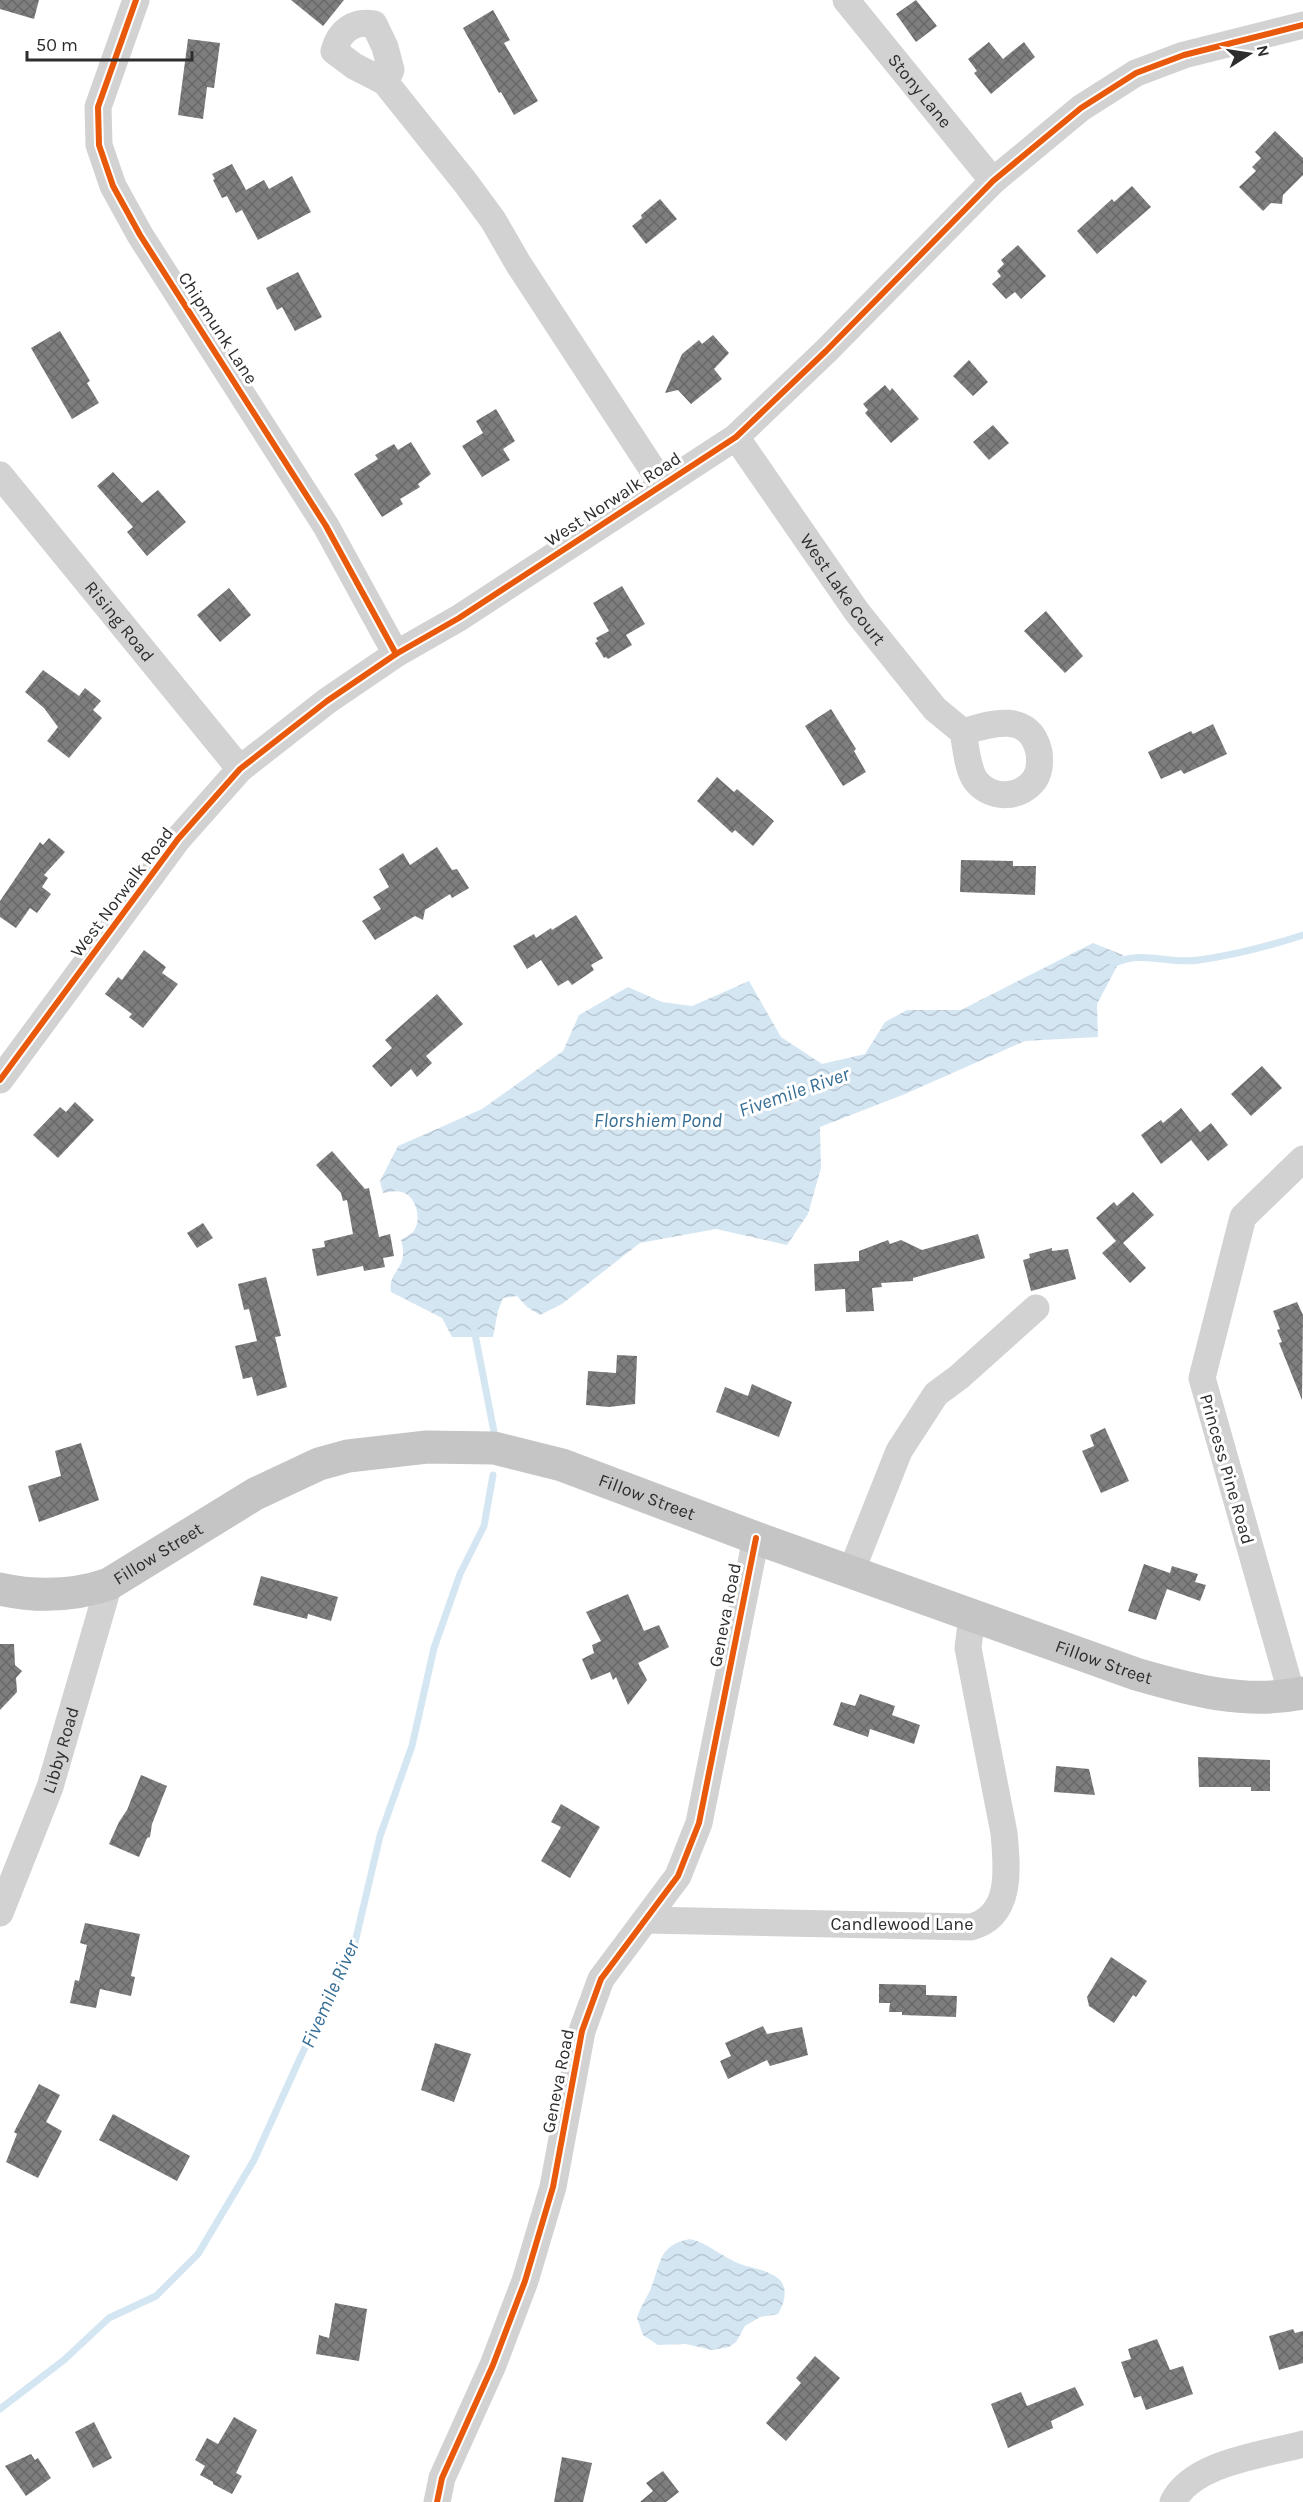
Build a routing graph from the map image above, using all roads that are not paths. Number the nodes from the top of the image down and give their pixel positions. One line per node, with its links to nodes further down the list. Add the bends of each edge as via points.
1 (136, 0): 9 (street, Chipmunk Lane, via 98,107 99,145 113,186 326,526)
2 (846, 0): 5 (street, Stony Lane)
3 (1303, 25): 5 (street, West Norwalk Road, via 1184,55 1136,73 1081,108)
4 (385, 82): 8 (street, via 493,220)
5 (993, 181): 6 (street, West Norwalk Road)
6 (736, 437): 8 (street, West Norwalk Road); 10 (street, West Lake Court, via 857,612 935,709)
7 (0, 475): 11 (street, Rising Road)
8 (663, 484): 9 (street, West Norwalk Road, via 459,618)
9 (396, 654): 11 (street, West Norwalk Road, via 327,701)
10 (963, 732)
11 (240, 769): 12 (street, West Norwalk Road, via 178,839)
12 (0, 1080)
13 (1303, 1160): 20 (street, Princess Pine Road, via 1243,1217 1202,1378)
14 (1036, 1308): 16 (street, via 936,1394 899,1451)
15 (756, 1538): 16 (main road, Fillow Street); 17 (main road, Fillow Street, via 562,1465 494,1448 427,1447 348,1456 290,1476); 22 (street, Geneva Road, via 699,1823 678,1876)
16 (851, 1572): 19 (main road, Fillow Street)
17 (109, 1584): 18 (main road, Fillow Street, via 63,1594); 21 (street, Libby Road, via 50,1787)
18 (0, 1589)
19 (972, 1616): 20 (main road, Fillow Street, via 1194,1691 1229,1697); 22 (street, Candlewood Lane, via 968,1648 1004,1833 1006,1864 1004,1895 989,1918 971,1927)
20 (1297, 1694)
21 (0, 1913)
22 (647, 1920): 24 (street, Geneva Road, via 601,1978 582,2031 553,2187 525,2281 493,2366 442,2478)
23 (1303, 2444): 25 (street, via 1216,2467 1188,2482)
24 (437, 2502)
25 (1173, 2502)

